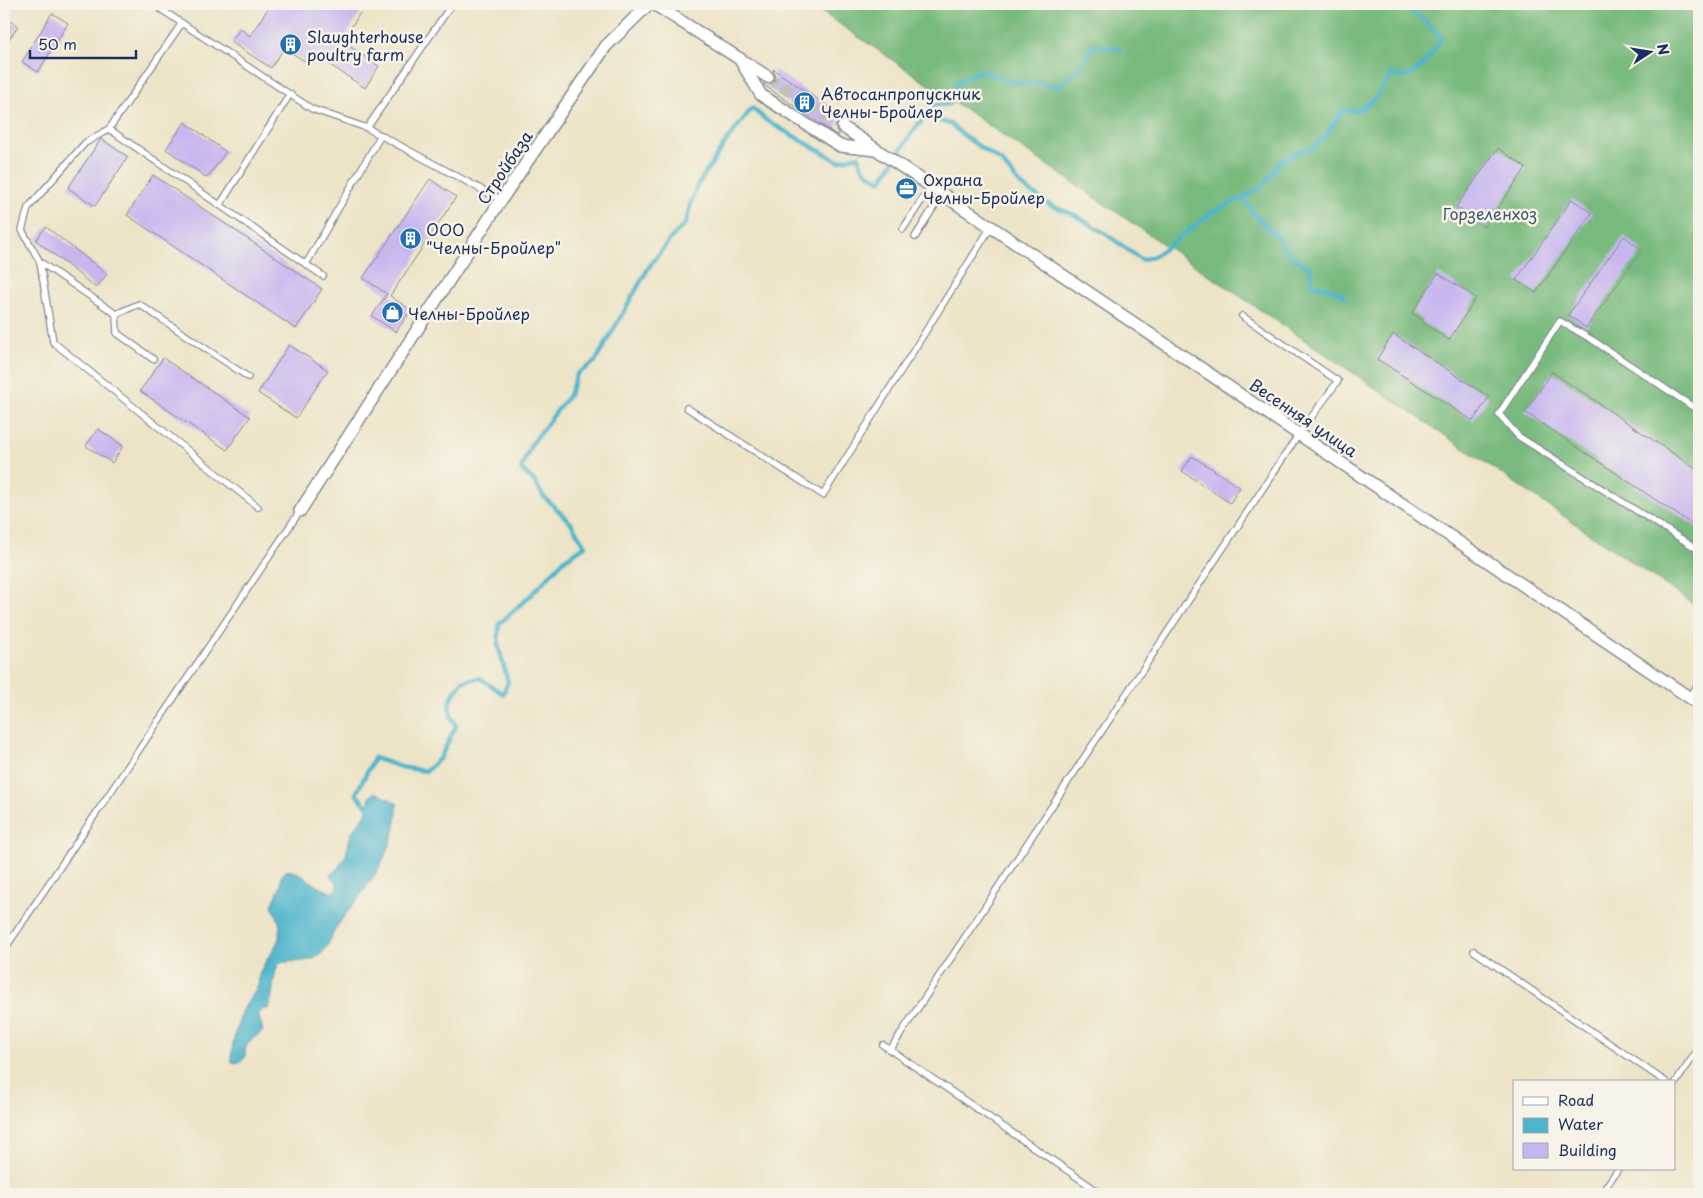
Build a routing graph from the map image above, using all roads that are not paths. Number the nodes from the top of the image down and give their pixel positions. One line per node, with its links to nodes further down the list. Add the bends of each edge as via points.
1 (153, 4): 5 (lane)
2 (452, 4): 10 (lane)
3 (649, 4): 16 (street, Стройбаза, via 606,46)
4 (654, 4): 6 (street)
5 (182, 23): 8 (lane); 11 (lane)
6 (739, 58): 7 (street); 13 (street, via 761,94 769,100 840,146)
7 (764, 74)
8 (290, 94): 10 (lane, via 312,109); 17 (lane)
9 (843, 127): 13 (street, Весенняя улица)
10 (368, 128): 12 (lane)
11 (109, 130): 17 (lane); 21 (lane, via 85,144 28,208 22,230)
12 (382, 135): 16 (lane); 22 (lane)
13 (877, 150): 14 (street, Весенняя улица)
14 (931, 186): 15 (street, Весенняя улица); 19 (lane)
15 (942, 194): 18 (street, Весенняя улица); 20 (lane)
16 (500, 200): 32 (street, Стройбаза)
17 (220, 205): 22 (lane)
18 (991, 227): 28 (lane, via 823,496); 30 (street, Весенняя улица)
19 (903, 229)
20 (915, 237)
21 (40, 262): 24 (lane); 31 (lane, via 53,342)
22 (306, 264): 23 (lane)
23 (323, 276)
24 (116, 314): 26 (lane, via 117,333); 27 (lane, via 139,304)
25 (1242, 316): 30 (lane, via 1338,381)
26 (153, 359)
27 (248, 377)
28 (687, 408)
29 (1699, 411): 33 (lane, via 1560,321 1499,414 1518,436)
30 (1299, 434): 35 (street, Весенняя улица); 40 (lane)
31 (258, 507)
32 (300, 511): 36 (lane)
33 (1699, 550)
34 (1699, 682): 35 (lane)
35 (1695, 701)
36 (4, 950)
37 (1474, 951): 41 (lane)
38 (883, 1045): 40 (lane)
39 (1699, 1048): 42 (lane)
40 (890, 1050): 44 (lane)
41 (1663, 1080)
42 (1676, 1082)
43 (1617, 1170): 45 (lane)
44 (1102, 1194)
45 (1601, 1194)

